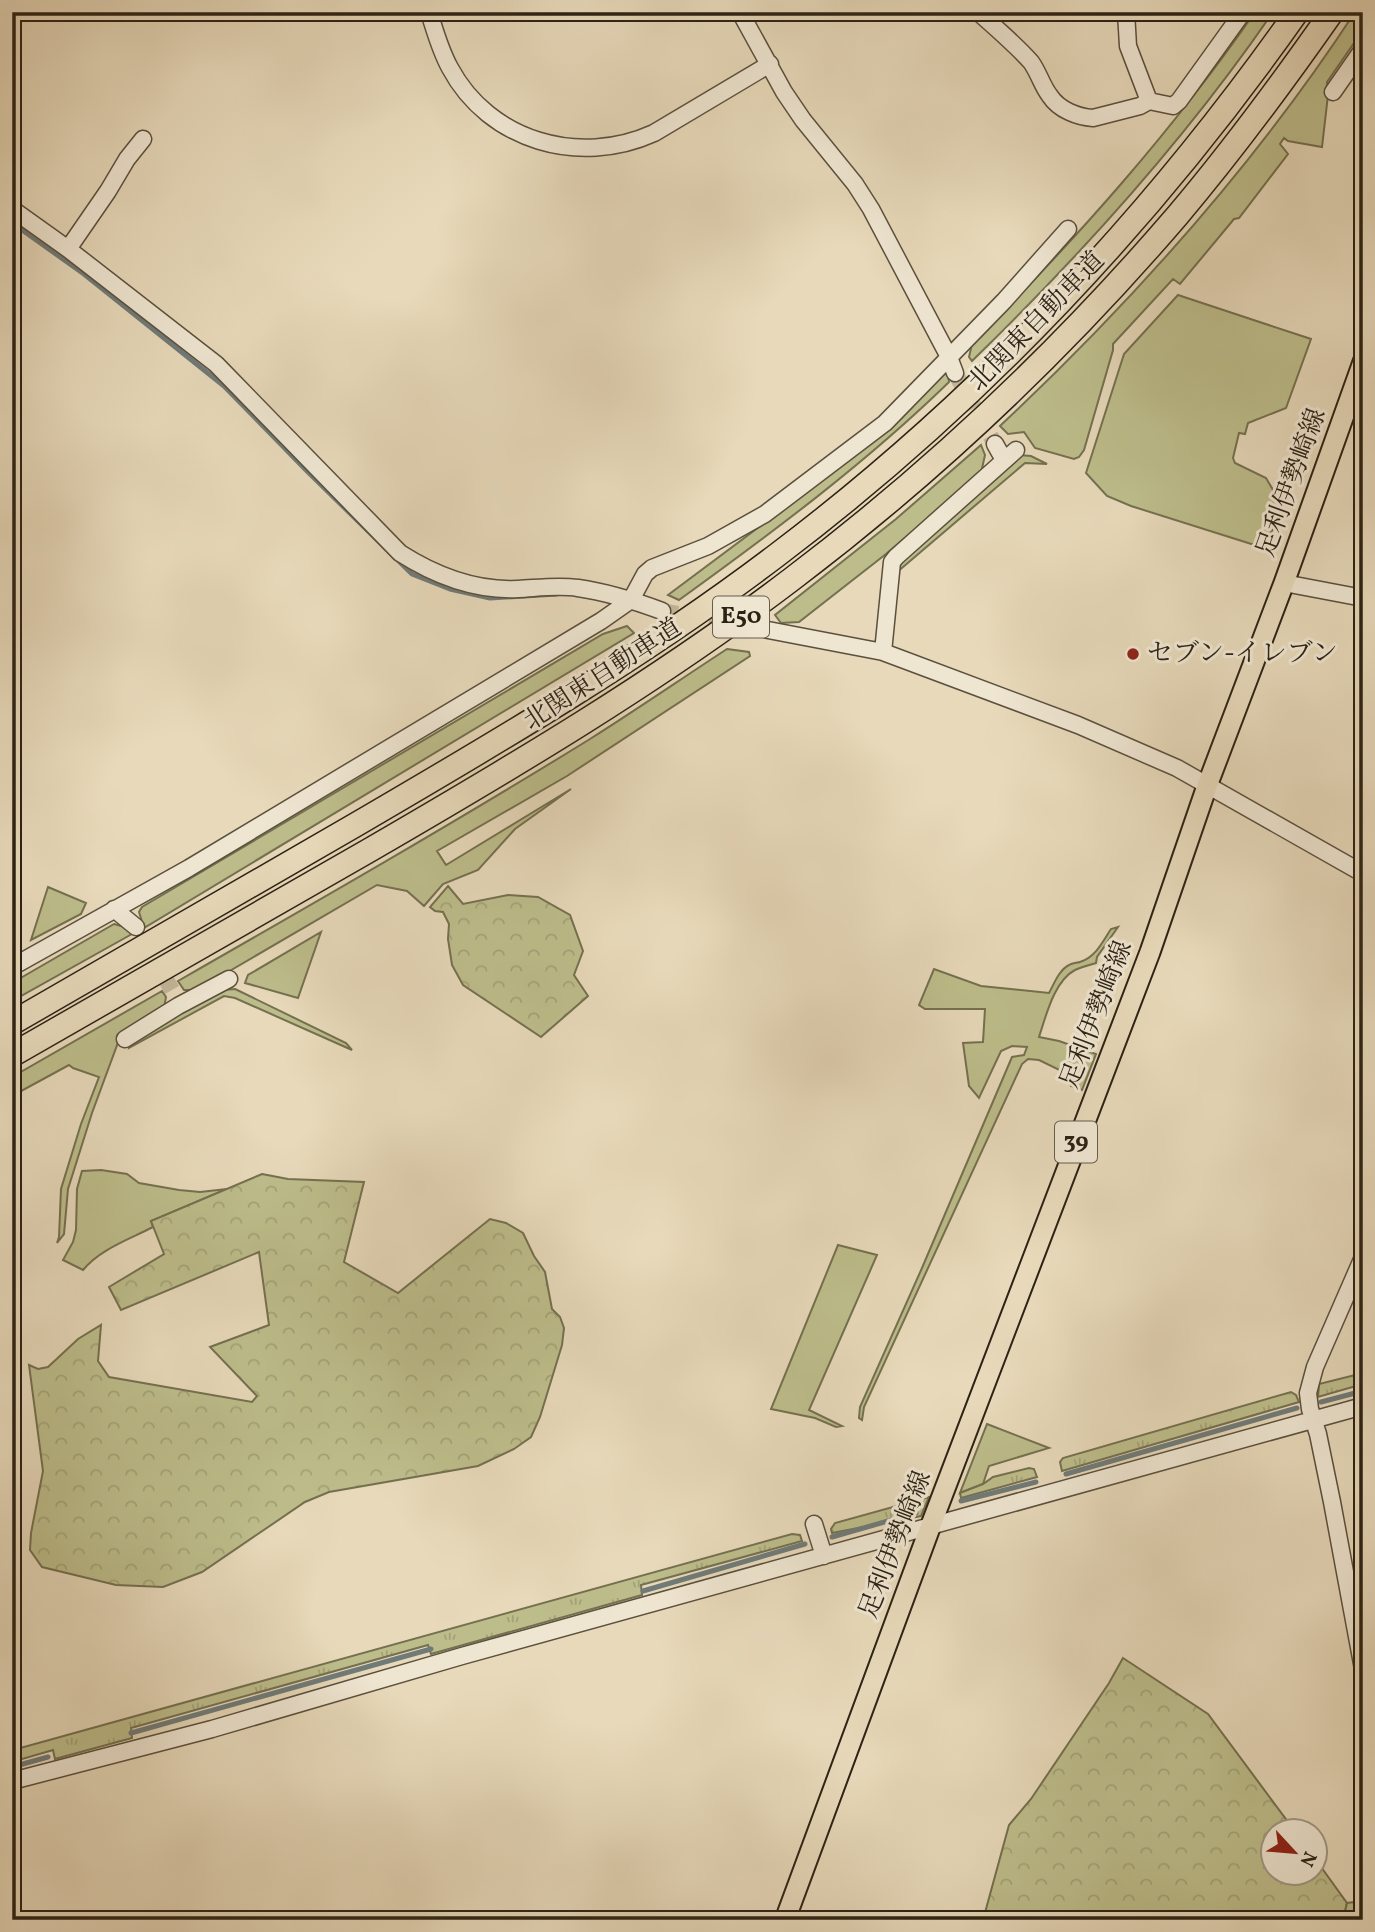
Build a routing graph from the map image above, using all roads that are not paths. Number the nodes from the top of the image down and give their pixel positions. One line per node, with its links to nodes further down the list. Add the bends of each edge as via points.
1 (429, 12): 9 (street, via 450,68 477,105 509,128 562,148 639,140)
2 (740, 12): 9 (street)
3 (978, 12): 11 (street, via 1031,63 1050,97 1066,111 1093,118)
4 (1126, 12): 11 (street, via 1128,47)
5 (1243, 12): 11 (street, via 1179,101 1166,106)
6 (1297, 12): 34 (highway, 北関東自動車道 / E50, via 1207,134 1103,257 921,436 776,556 560,705)
7 (1332, 12): 36 (highway, 北関東自動車道 / E50, via 1231,150 1055,348 940,457 794,578 576,728)
8 (1363, 49): 10 (street)
9 (769, 64): 16 (street, via 803,120 872,209)
10 (1333, 92)
11 (1149, 101)
12 (143, 139): 15 (street)
13 (12, 209): 15 (street)
14 (1068, 229): 16 (street)
15 (68, 249): 22 (street, via 216,364 400,552 420,566 487,588 577,587)
16 (948, 357): 18 (street); 22 (street, via 885,423 817,476 744,527 652,568)
17 (1363, 362): 20 (main road, 足利伊勢崎線 / 39)
18 (955, 373)
19 (995, 444): 25 (street, via 1010,455 895,556)
20 (1284, 583): 21 (street); 26 (main road, 足利伊勢崎線 / 39)
21 (1363, 598)
22 (631, 600): 23 (street); 28 (street)
23 (662, 611)
24 (768, 630): 25 (street)
25 (883, 652): 26 (street, via 1077,725 1177,768)
26 (1207, 786): 27 (street); 41 (main road, 足利伊勢崎線 / 39, via 1150,952)
27 (1357, 870)
28 (114, 909): 29 (street); 30 (street)
29 (136, 926)
30 (12, 967)
31 (229, 979): 33 (street)
32 (172, 990): 33 (street)
33 (178, 1006): 35 (street)
34 (12, 1023)
35 (125, 1039)
36 (12, 1055)
37 (1363, 1257): 39 (street, via 1310,1382)
38 (1363, 1406): 39 (street)
39 (1313, 1420): 41 (street); 43 (street)
40 (814, 1524): 42 (street)
41 (931, 1525): 42 (street); 45 (main road, 足利伊勢崎線 / 39)
42 (824, 1556): 44 (street)
43 (1363, 1669)
44 (12, 1781)
45 (785, 1920)

